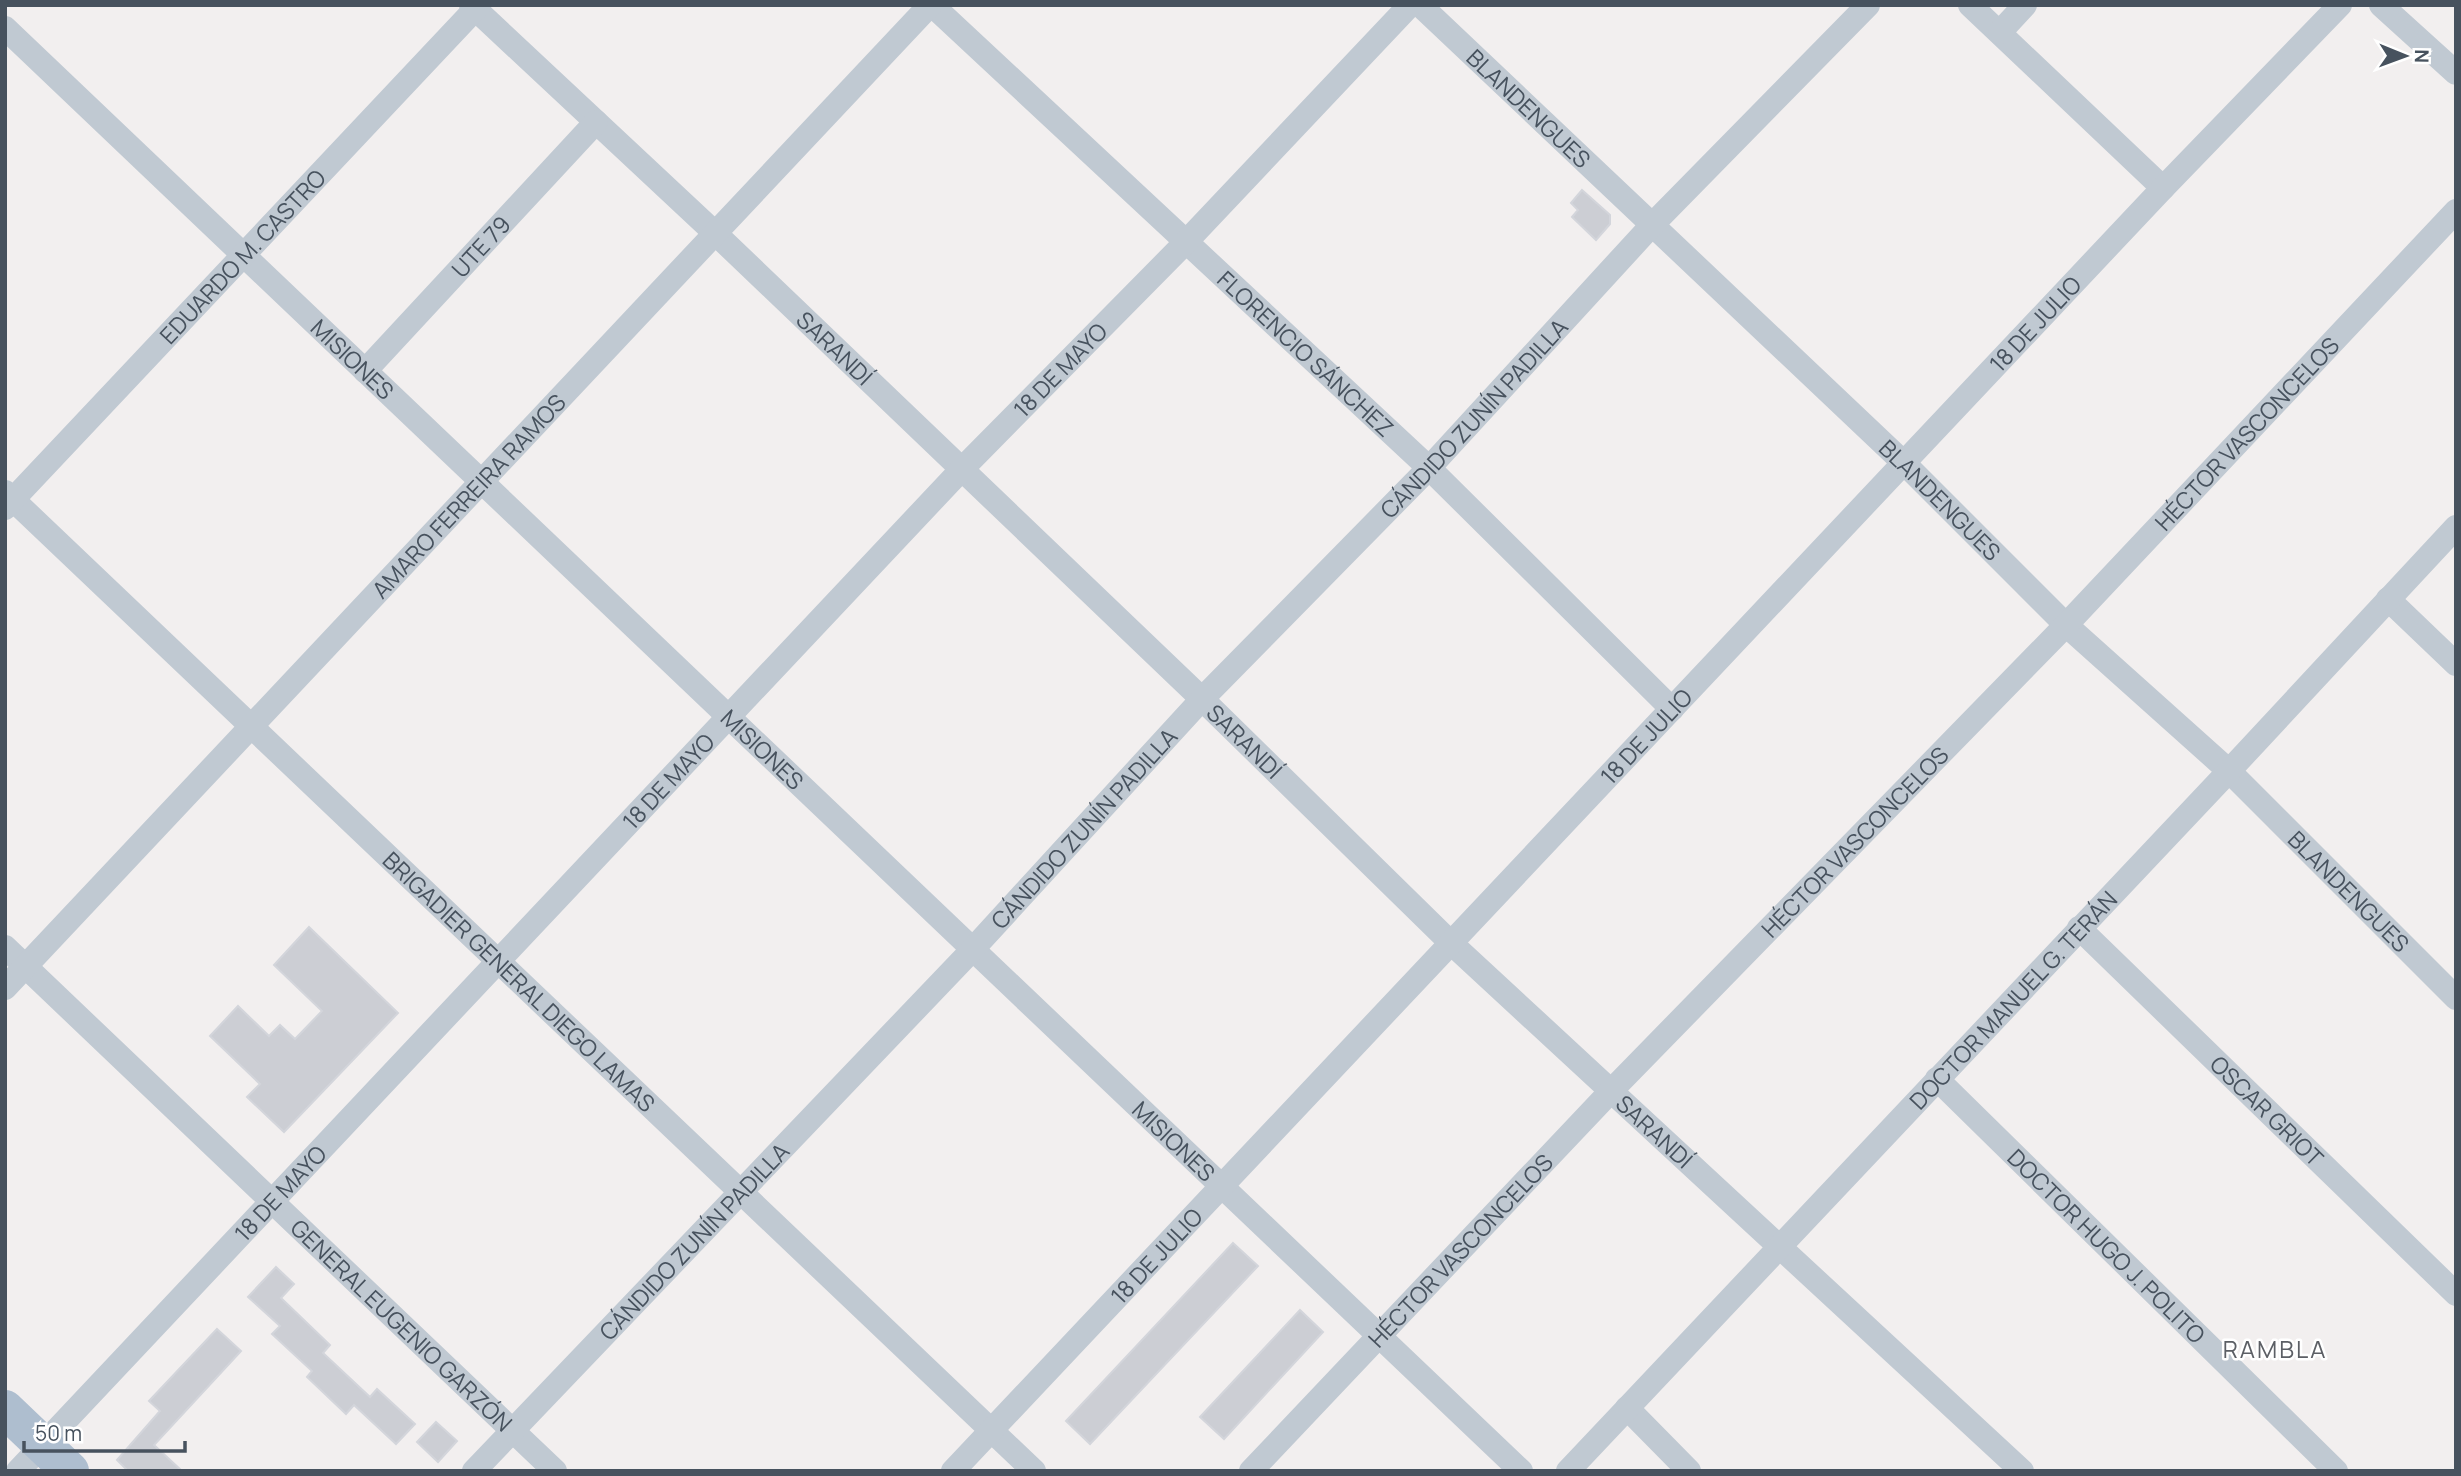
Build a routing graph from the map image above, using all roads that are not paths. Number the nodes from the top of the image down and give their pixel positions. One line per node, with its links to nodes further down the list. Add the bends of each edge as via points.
1 (931, 5): 17 (street, AMARO FERREIRA RAMOS); 18 (street, FLORENCIO SÁNCHEZ)
2 (1410, 5): 18 (street, 18 DE MAYO)
3 (1420, 5): 16 (street, BLANDENGUES)
4 (1868, 5): 16 (street, CÁNDIDO ZUNÍN PADILLA)
5 (1970, 5): 11 (street)
6 (2025, 5): 11 (street)
7 (2340, 5): 14 (street, 18 DE JULIO)
8 (2381, 5): 12 (street)
9 (475, 7): 13 (street, SARANDÍ); 19 (street, EDUARDO M. CASTRO)
10 (5, 28): 19 (street, MISIONES)
11 (2000, 32): 14 (street)
12 (2456, 73)
13 (596, 122): 17 (street, SARANDÍ); 20 (street, UTE 79)
14 (2163, 188): 21 (street, 18 DE JULIO)
15 (2456, 211): 28 (street, HÉCTOR VASCONCELOS)
16 (1651, 226): 21 (street, BLANDENGUES); 22 (street, CÁNDIDO ZUNÍN PADILLA)
17 (716, 234): 23 (street, SARANDÍ); 24 (street, AMARO FERREIRA RAMOS)
18 (1185, 243): 22 (street, FLORENCIO SÁNCHEZ); 23 (street, 18 DE MAYO)
19 (244, 255): 20 (street, MISIONES); 25 (street, EDUARDO M. CASTRO)
20 (365, 371): 24 (street, MISIONES)
21 (1905, 464): 28 (street, BLANDENGUES); 31 (street, 18 DE JULIO)
22 (1429, 468): 30 (street, CÁNDIDO ZUNÍN PADILLA); 31 (street, FLORENCIO SÁNCHEZ)
23 (961, 470): 30 (street, SARANDÍ); 32 (street, 18 DE MAYO)
24 (482, 483): 32 (street, MISIONES); 33 (street, AMARO FERREIRA RAMOS)
25 (8, 499): 33 (street, BRIGADIER GENERAL DIEGO LAMAS)
26 (2456, 527): 27 (street, DOCTOR MANUEL G. TERÁN)
27 (2388, 599): 29 (street); 34 (street, DOCTOR MANUEL G. TERÁN)
28 (2066, 625): 34 (street, BLANDENGUES); 44 (street, HÉCTOR VASCONCELOS)
29 (2456, 664)
30 (1202, 699): 36 (street, SARANDÍ); 38 (street, CÁNDIDO ZUNÍN PADILLA)
31 (1672, 709): 36 (street, 18 DE JULIO)
32 (729, 717): 38 (street, MISIONES); 39 (street, 18 DE MAYO)
33 (252, 727): 39 (street, BRIGADIER GENERAL DIEGO LAMAS); 40 (street, AMARO FERREIRA RAMOS)
34 (2229, 771): 35 (street, DOCTOR MANUEL G. TERÁN); 42 (street, BLANDENGUES)
35 (2079, 928): 43 (street, DOCTOR MANUEL G. TERÁN); 49 (street, OSCAR GRIOT)
36 (1451, 943): 44 (street, SARANDÍ); 45 (street, 18 DE JULIO)
37 (5, 947): 40 (street, GENERAL EUGENIO GARZÓN)
38 (973, 948): 45 (street, MISIONES); 46 (street, CÁNDIDO ZUNÍN PADILLA)
39 (499, 961): 46 (street, BRIGADIER GENERAL DIEGO LAMAS); 47 (street, 18 DE MAYO)
40 (26, 967): 41 (street, AMARO FERREIRA RAMOS); 47 (street, GENERAL EUGENIO GARZÓN)
41 (5, 988)
42 (2456, 998)
43 (1937, 1079): 48 (street, DOCTOR MANUEL G. TERÁN); 66 (street, DOCTOR HUGO J. POLITO)
44 (1611, 1091): 48 (street, SARANDÍ); 50 (street, HÉCTOR VASCONCELOS)
45 (1222, 1186): 50 (street, MISIONES); 54 (street, 18 DE JULIO)
46 (739, 1190): 53 (street, CÁNDIDO ZUNÍN PADILLA); 54 (street, BRIGADIER GENERAL DIEGO LAMAS)
47 (272, 1201): 53 (street, GENERAL EUGENIO GARZÓN); 55 (street, 18 DE MAYO)
48 (1781, 1245): 51 (street, DOCTOR MANUEL G. TERÁN); 65 (street, SARANDÍ)
49 (2456, 1294)
50 (1379, 1335): 61 (street, HÉCTOR VASCONCELOS); 62 (street, MISIONES)
51 (1627, 1408): 63 (street, DOCTOR MANUEL G. TERÁN); 64 (street)
52 (5, 1409): 55 (main road)
53 (513, 1430): 57 (street, CÁNDIDO ZUNÍN PADILLA); 58 (street, GENERAL EUGENIO GARZÓN)
54 (992, 1430): 59 (street, 18 DE JULIO); 60 (street, BRIGADIER GENERAL DIEGO LAMAS)
55 (30, 1458): 56 (main road)
56 (70, 1471)
57 (474, 1471)
58 (555, 1471)
59 (953, 1471)
60 (1034, 1471)
61 (1251, 1471)
62 (1521, 1471)
63 (1568, 1471)
64 (1689, 1471)
65 (2022, 1471)
66 (2336, 1471)

